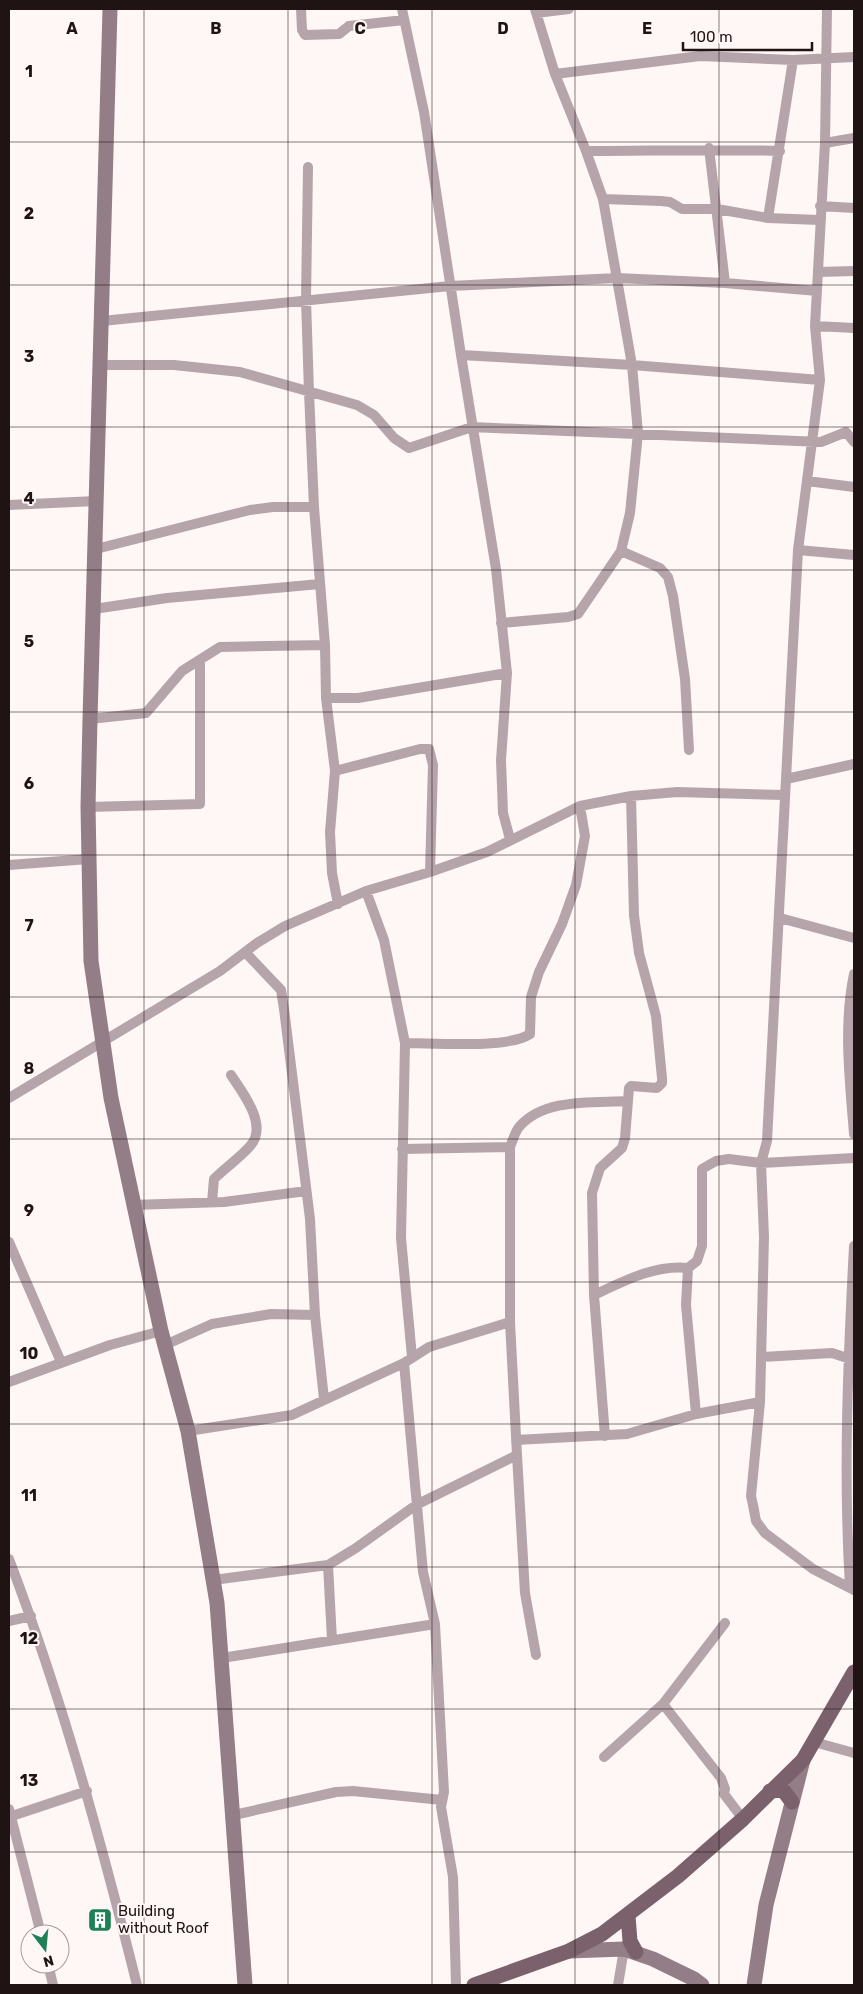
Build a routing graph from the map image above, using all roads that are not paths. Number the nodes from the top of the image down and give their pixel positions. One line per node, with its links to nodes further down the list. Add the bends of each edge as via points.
1 (110, 9): 31 (street)
2 (301, 9): 7 (street, via 305,35 339,34 349,26)
3 (402, 9): 7 (street)
4 (569, 9): 6 (street)
5 (827, 9): 9 (street)
6 (536, 11): 11 (street)
7 (404, 20): 28 (street, via 424,112)
8 (854, 57): 9 (street)
9 (826, 58): 10 (street); 13 (street)
10 (793, 60): 11 (street, via 700,56); 16 (street)
11 (555, 74): 15 (street)
12 (854, 138): 13 (street)
13 (825, 143): 19 (street)
14 (709, 148): 15 (street); 16 (street); 21 (street)
15 (586, 151): 18 (street)
16 (780, 151): 22 (street)
17 (308, 167): 30 (street)
18 (603, 199): 21 (street, via 670,202 682,209); 26 (street)
19 (820, 206): 20 (street); 23 (street)
20 (854, 208)
21 (717, 209): 22 (street); 27 (street)
22 (768, 218): 23 (street)
23 (819, 220): 25 (street)
24 (854, 271): 25 (street)
25 (819, 272): 29 (street)
26 (617, 278): 27 (street); 28 (street); 36 (street)
27 (725, 283): 29 (street)
28 (450, 286): 30 (street); 34 (street)
29 (817, 291): 32 (street)
30 (306, 300): 31 (street); 38 (street)
31 (102, 321): 35 (street)
32 (815, 326): 33 (street); 37 (street)
33 (854, 328)
34 (461, 356): 36 (street); 39 (street)
35 (100, 365): 38 (street, via 174,365 240,372); 46 (street)
36 (632, 365): 37 (street); 41 (street)
37 (820, 380): 42 (street)
38 (309, 392): 39 (street, via 366,410 409,448); 48 (street)
39 (472, 427): 41 (street); 55 (street, via 496,569)
40 (850, 430): 42 (street); 43 (street)
41 (638, 433): 42 (street); 51 (street, via 630,512)
42 (814, 442): 44 (street)
43 (854, 442)
44 (807, 481): 45 (street); 50 (street)
45 (854, 487)
46 (96, 500): 47 (street); 49 (street)
47 (9, 505)
48 (314, 507): 49 (street, via 250,510); 53 (street)
49 (96, 549): 54 (street)
50 (798, 550): 52 (street); 64 (street)
51 (621, 551): 55 (street, via 578,614); 61 (street, via 660,568 668,577 684,679)
52 (854, 554)
53 (320, 584): 54 (street, via 167,598); 56 (street)
54 (94, 609): 60 (street)
55 (501, 623): 58 (street)
56 (325, 645): 57 (street, via 220,647); 59 (street)
57 (200, 660): 60 (street, via 182,671 146,713); 68 (street, via 200,804)
58 (507, 672): 59 (street, via 358,698); 69 (street, via 501,760 503,813)
59 (326, 698): 63 (street)
60 (90, 720): 68 (street)
61 (689, 750)
62 (854, 764): 64 (street)
63 (335, 771): 72 (street, via 429,749 433,765); 74 (street, via 330,832 332,873)
64 (786, 780): 65 (street)
65 (784, 795): 66 (street, via 677,792); 75 (street)
66 (631, 796): 67 (street); 83 (street, via 634,915 639,953 656,1016 662,1083 657,1088 631,1086)
67 (580, 806): 69 (street); 80 (street, via 584,836 576,885 531,997 530,1034 522,1040 487,1043)
68 (88, 807): 70 (street)
69 (510, 839): 72 (street, via 487,852)
70 (90, 859): 71 (street); 79 (street, via 91,961)
71 (9, 865)
72 (430, 872): 73 (street)
73 (366, 891): 74 (street); 80 (street, via 384,940)
74 (338, 904): 77 (street, via 285,926 257,942)
75 (780, 918): 76 (street); 88 (street, via 767,1141)
76 (854, 938)
77 (246, 953): 79 (street, via 220,972); 89 (street, via 281,990)
78 (854, 974): 84 (street, via 850,994 849,1059)
79 (102, 1041): 82 (street); 91 (street)
80 (404, 1043): 86 (street)
81 (231, 1075): 90 (street, via 251,1106 256,1134 252,1143 214,1179)
82 (9, 1098)
83 (627, 1101): 85 (street, via 552,1107 519,1126); 95 (street, via 622,1148 600,1168 592,1193)
84 (854, 1134)
85 (510, 1146): 86 (street); 97 (street)
86 (402, 1149): 101 (street, via 401,1238)
87 (854, 1158): 88 (street)
88 (761, 1163): 94 (street, via 716,1160 702,1169 702,1246 697,1261); 99 (street, via 764,1237)
89 (306, 1191): 90 (street); 96 (street)
90 (212, 1202): 91 (street)
91 (132, 1205): 98 (street)
92 (9, 1242): 102 (street)
93 (854, 1246): 100 (street)
94 (688, 1268): 95 (street, via 676,1266 656,1271); 106 (street, via 686,1305)
95 (594, 1295): 108 (street)
96 (315, 1316): 98 (street, via 271,1314 212,1324); 104 (street)
97 (510, 1322): 101 (street, via 429,1347); 109 (street)
98 (163, 1338): 102 (street); 107 (street)
99 (761, 1358): 100 (street, via 832,1353); 105 (street)
100 (851, 1359): 115 (street, via 846,1523)
101 (408, 1360): 104 (street); 111 (street)
102 (61, 1362): 103 (street)
103 (9, 1382)
104 (324, 1399): 107 (street, via 292,1415)
105 (760, 1402): 106 (street); 115 (street, via 751,1496 756,1521 764,1533 813,1569)
106 (696, 1414): 108 (street, via 627,1434)
107 (188, 1431): 114 (street)
108 (605, 1436): 109 (street)
109 (516, 1440): 110 (street)
110 (517, 1455): 111 (street); 121 (street, via 525,1593)
111 (416, 1505): 113 (street); 119 (street, via 423,1572)
112 (9, 1559): 116 (street)
113 (328, 1565): 114 (street); 120 (street)
114 (213, 1580): 122 (street)
115 (852, 1588)
116 (31, 1616): 117 (street); 129 (street)
117 (9, 1621)
118 (725, 1623): 124 (street)
119 (435, 1624): 120 (street); 131 (street)
120 (332, 1640): 122 (street)
121 (536, 1655)
122 (222, 1658): 134 (street)
123 (854, 1672): 125 (main road)
124 (663, 1704): 127 (street); 135 (street, via 720,1778 724,1794)
125 (814, 1742): 126 (street); 128 (main road)
126 (854, 1753)
127 (604, 1757)
128 (803, 1760): 130 (main road); 132 (street)
129 (87, 1791): 133 (street); 140 (street)
130 (770, 1791): 132 (main road, via 783,1790); 135 (main road)
131 (442, 1800): 134 (street, via 336,1792); 142 (street, via 453,1877)
132 (792, 1802): 146 (street, via 766,1905)
133 (10, 1814): 137 (street)
134 (234, 1815): 141 (street)
135 (743, 1819): 136 (main road)
136 (628, 1916): 138 (main road); 139 (main road)
137 (38, 1924)
138 (630, 1950): 139 (street); 144 (street); 145 (street)
139 (569, 1951): 143 (main road)
140 (137, 1985)
141 (245, 1985)
142 (456, 1985)
143 (474, 1985)
144 (618, 1985)
145 (702, 1985)
146 (754, 1985)

